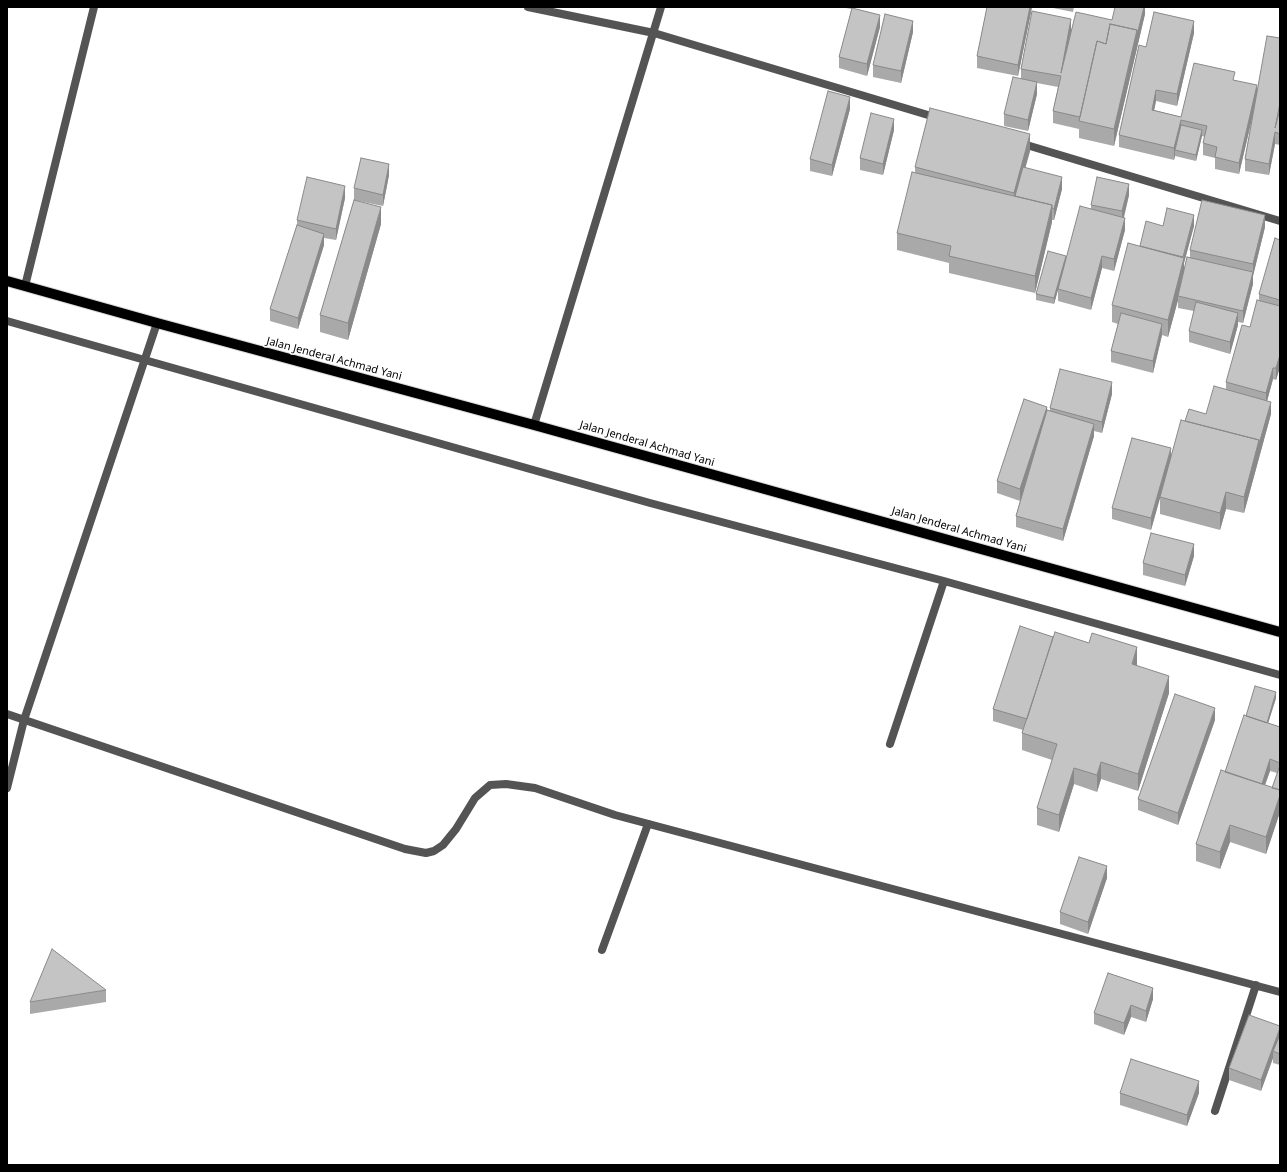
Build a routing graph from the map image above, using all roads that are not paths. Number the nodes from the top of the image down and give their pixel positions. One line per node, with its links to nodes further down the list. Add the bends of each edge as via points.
1 (94, 7): 9 (street)
2 (528, 7): 4 (street)
3 (661, 7): 4 (street)
4 (654, 33): 5 (street); 13 (street)
5 (944, 120)
6 (1013, 141): 7 (street)
7 (1280, 221)
8 (7, 281): 9 (main road, Jalan Jenderal Achmad Yani)
9 (25, 286): 11 (main road, Jalan Jenderal Achmad Yani)
10 (7, 321): 12 (street)
11 (156, 323): 12 (street); 13 (main road, Jalan Jenderal Achmad Yani)
12 (144, 361): 14 (street, via 650,503); 18 (street)
13 (534, 424): 15 (main road, Jalan Jenderal Achmad Yani)
14 (944, 580): 16 (street); 19 (street)
15 (1280, 632)
16 (1280, 675)
17 (7, 714): 18 (street)
18 (24, 720): 20 (street); 21 (street, via 405,849 426,853 443,845 475,798 490,785 506,784 535,788)
19 (890, 744)
20 (7, 788)
21 (648, 824): 22 (street); 23 (street)
22 (602, 950)
23 (1256, 985): 24 (street); 25 (street)
24 (1280, 992)
25 (1215, 1111)

